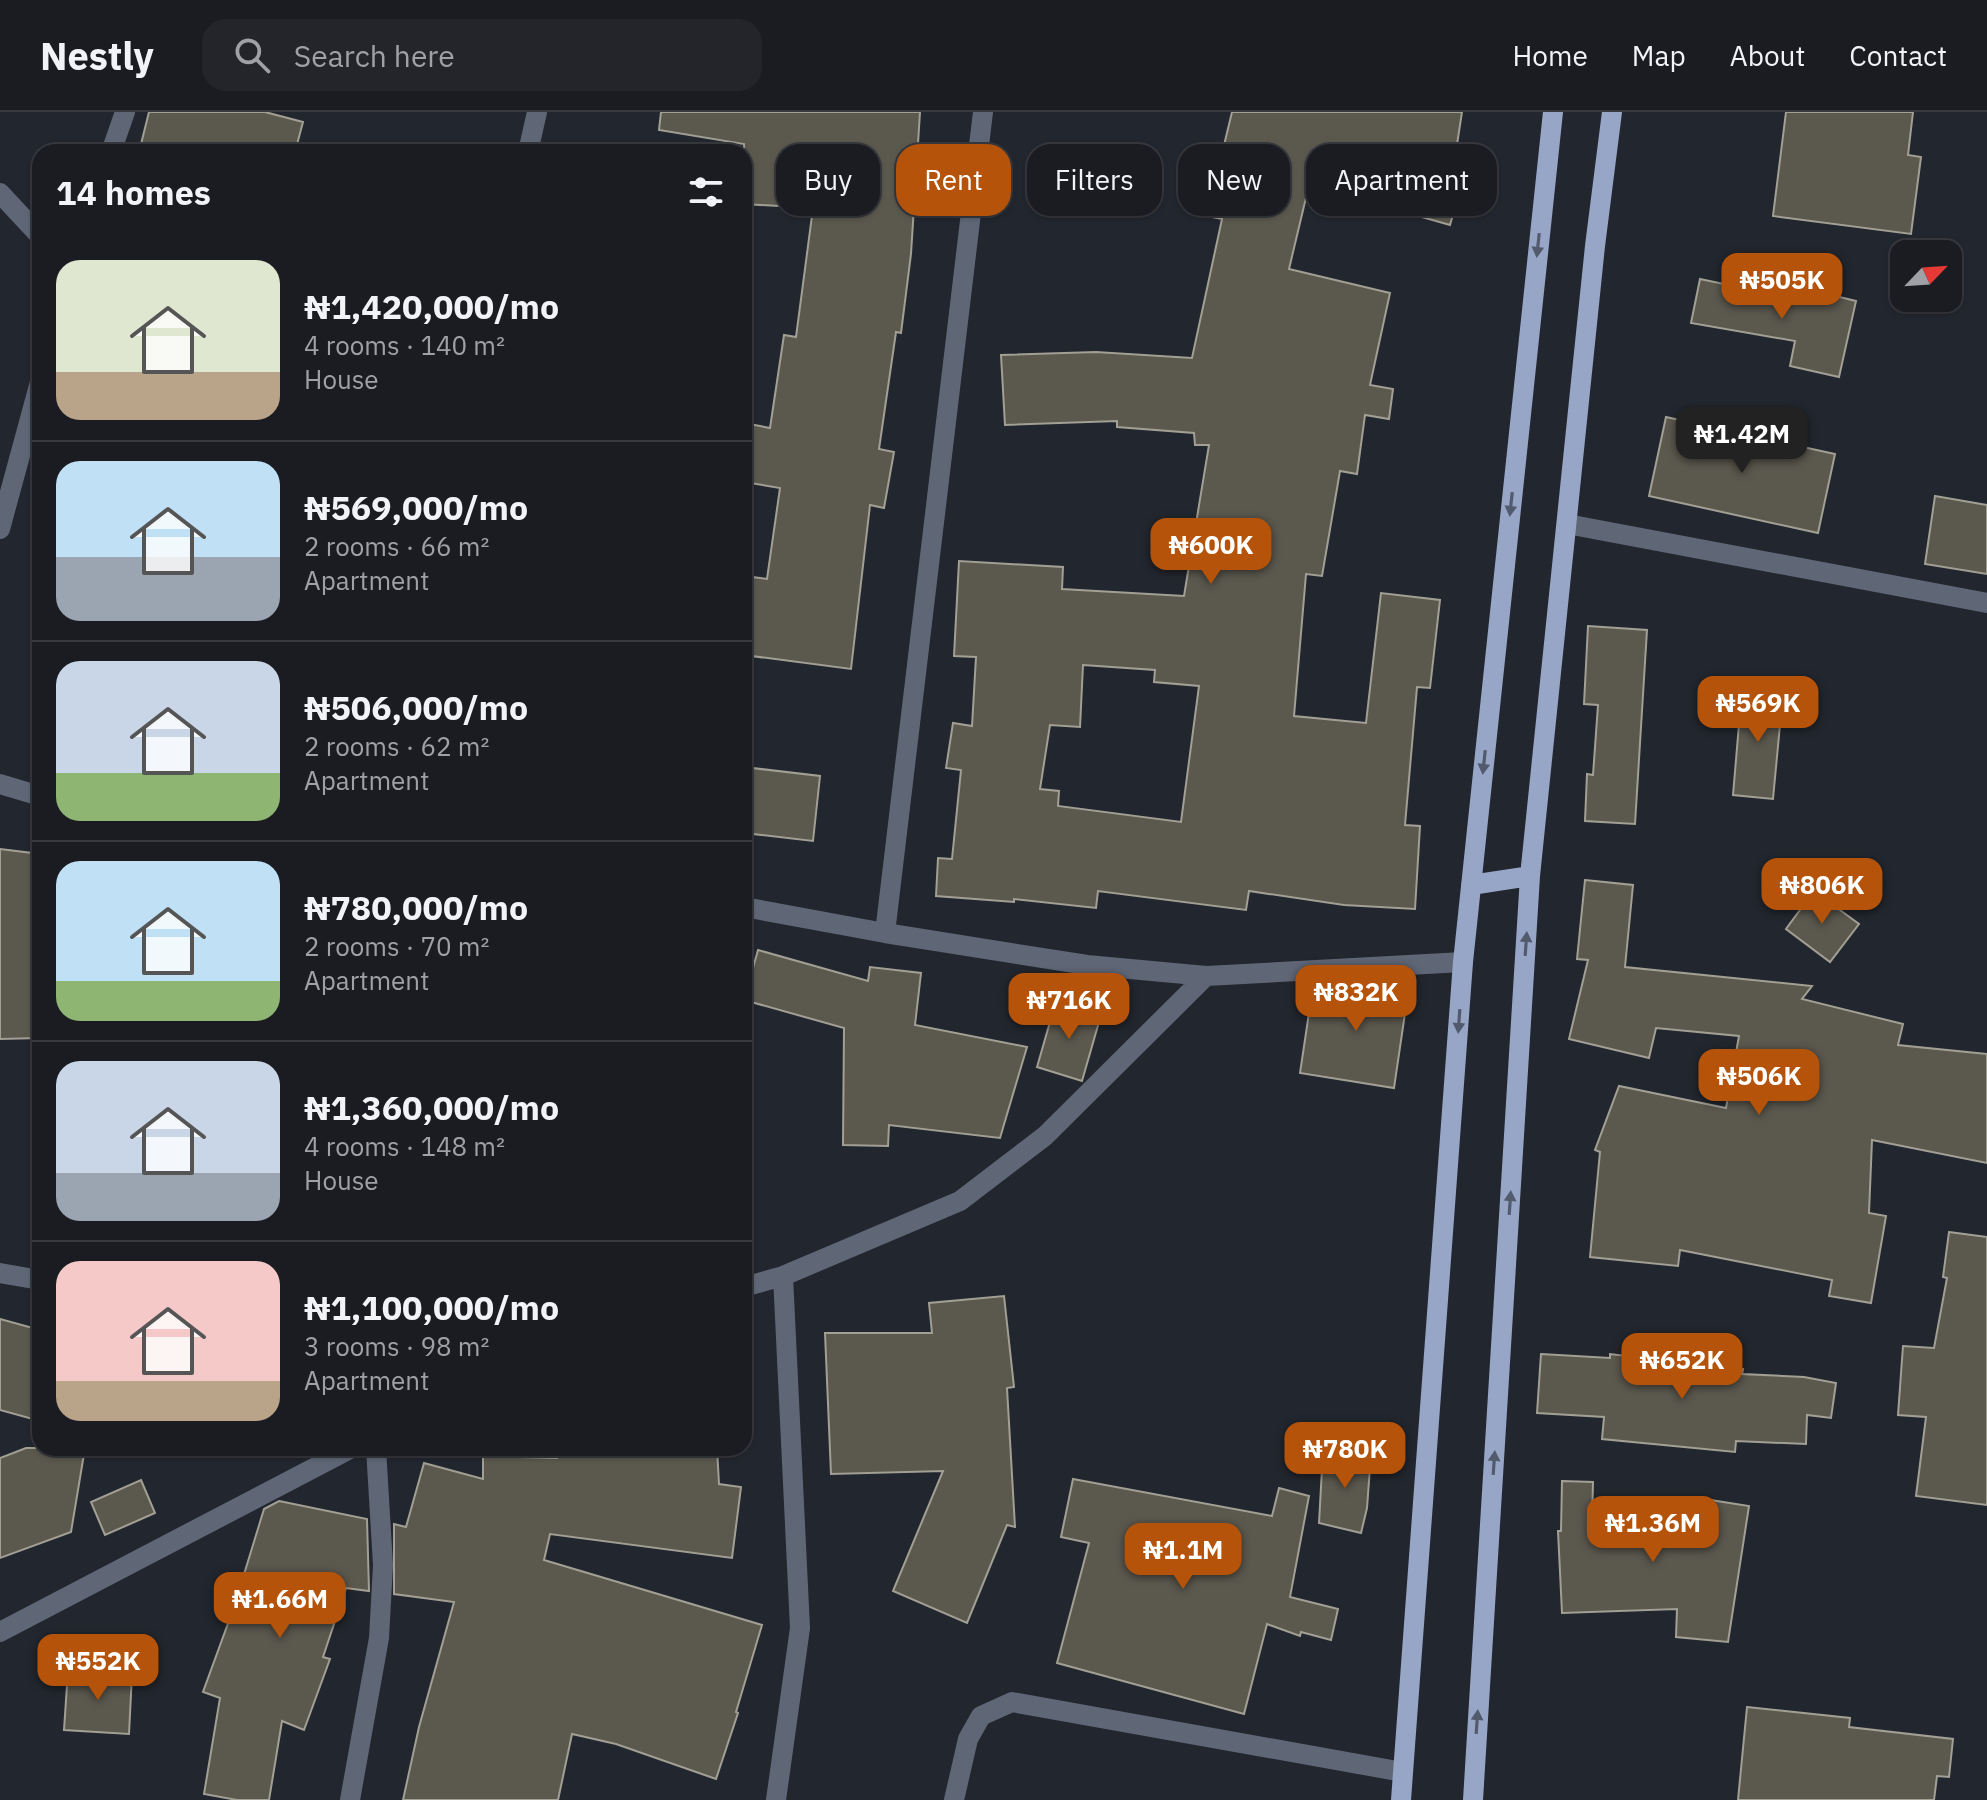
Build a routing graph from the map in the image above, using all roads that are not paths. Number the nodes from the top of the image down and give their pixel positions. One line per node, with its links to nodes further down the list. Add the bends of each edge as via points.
1 (125, 112): 6 (street)
2 (537, 112): 7 (street)
3 (983, 112): 19 (street)
4 (1553, 112): 17 (main road, one-way to 17)
5 (1612, 112): 11 (main road)
6 (114, 144)
7 (530, 144)
8 (0, 193): 9 (street)
9 (32, 227)
10 (32, 411): 12 (street)
11 (1567, 524): 13 (street); 16 (main road)
12 (0, 529)
13 (1987, 603)
14 (0, 784): 15 (street)
15 (32, 794)
16 (1530, 876): 17 (main road); 34 (main road, one-way to 16)
17 (1471, 885): 20 (main road)
18 (752, 908): 19 (street)
19 (885, 933): 21 (street, via 1087,965)
20 (1463, 962): 21 (street); 29 (main road, one-way to 29)
21 (1206, 976): 23 (street, via 1045,1136 960,1201)
22 (0, 1273): 24 (street)
23 (783, 1276): 25 (street); 31 (street, via 800,1628)
24 (32, 1279)
25 (752, 1285)
26 (337, 1456): 28 (street)
27 (376, 1456): 30 (street, via 383,1565 379,1638)
28 (0, 1632)
29 (1403, 1772): 32 (street, via 1012,1702 981,1716 968,1739); 33 (main road)
30 (350, 1800)
31 (776, 1800)
32 (954, 1800)
33 (1401, 1800)
34 (1473, 1800)

